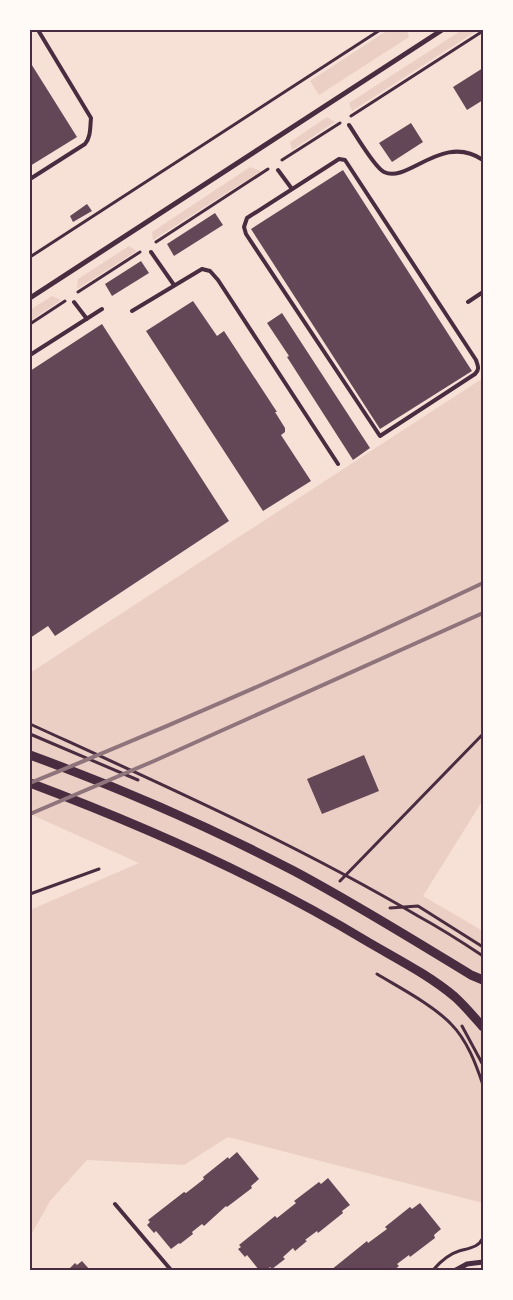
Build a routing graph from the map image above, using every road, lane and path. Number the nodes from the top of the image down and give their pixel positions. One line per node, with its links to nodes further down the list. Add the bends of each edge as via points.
1 (38, 30): 8 (lane, via 91,118 85,144)
2 (380, 30): 13 (path)
3 (442, 30): 16 (street)
4 (483, 30): 10 (path)
5 (349, 125): 6 (lane, via 378,167 389,173 398,173 442,153 470,153)
6 (483, 160)
7 (278, 170): 9 (lane)
8 (30, 179)
9 (292, 189): 9 (lane, via 247,218 244,228 380,436 475,374 478,371 476,360 345,160 339,159)
10 (148, 247)
11 (141, 252): 22 (path)
12 (151, 252): 14 (lane)
13 (30, 257)
14 (174, 285): 20 (lane); 24 (lane, via 202,269 210,271)
15 (483, 292): 18 (lane)
16 (30, 298)
17 (74, 302): 21 (lane)
18 (468, 302)
19 (102, 309): 21 (lane)
20 (132, 312)
21 (87, 319): 23 (lane)
22 (30, 324)
23 (30, 355)
24 (338, 464)
25 (30, 724): 30 (path, via 190,797)
26 (483, 734): 30 (path)
27 (30, 754): 31 (street, via 159,806)
28 (30, 784): 36 (street, via 157,833 325,917 453,996)
29 (99, 869): 32 (path)
30 (346, 875): 31 (path); 33 (path)
31 (334, 893): 35 (street)
32 (30, 894)
33 (483, 956)
34 (377, 974): 37 (path, via 452,1024 465,1043)
35 (483, 980)
36 (483, 1027)
37 (483, 1085)
38 (115, 1204): 40 (lane)
39 (483, 1262): 41 (street, via 467,1264)
40 (171, 1270)
41 (456, 1270)

